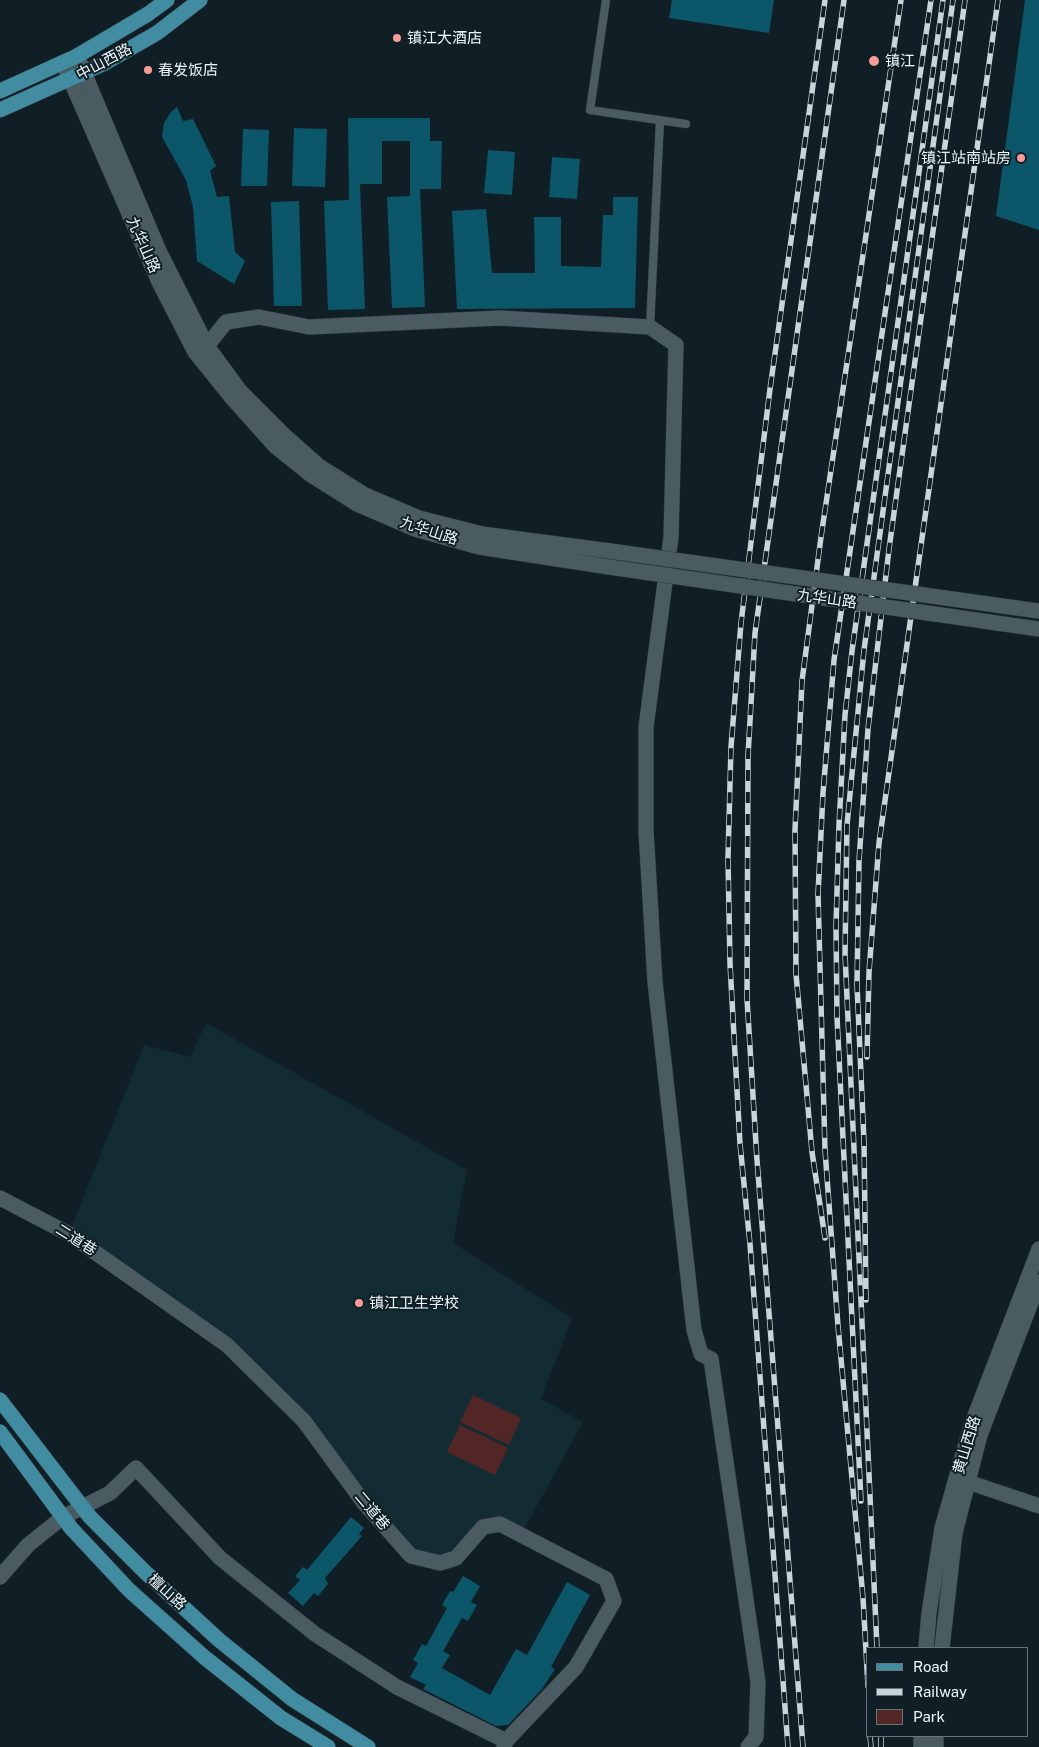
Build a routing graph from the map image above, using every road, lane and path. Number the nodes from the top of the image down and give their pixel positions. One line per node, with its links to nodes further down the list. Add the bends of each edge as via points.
1 (167, 0): 4 (main road, 中山西路)
2 (200, 0): 6 (main road, 中山西路, via 156,33)
3 (606, 0): 9 (lane, via 590,110)
4 (77, 56): 5 (main road, 中山西路); 6 (street, 九华山路)
5 (63, 62): 6 (street, 九华山路); 7 (main road, 中山西路)
6 (77, 76): 8 (main road, 中山西路); 12 (street, 九华山路); 14 (street, 九华山路, bridge, via 159,282 195,352 276,446 311,475 357,504 415,529 479,546)
7 (0, 91)
8 (0, 110)
9 (660, 120): 10 (lane); 11 (lane)
10 (686, 124)
11 (650, 327): 12 (street, via 500,318 309,327 260,318 226,322); 30 (street, via 676,344 671,537 646,727 646,831 655,982 694,1330 702,1354 711,1360 758,1682 756,1737)
12 (206, 346): 13 (street, 九华山路, bridge, via 240,391 320,466 365,495 419,518 482,534)
13 (1039, 610)
14 (1039, 629)
15 (0, 1198): 27 (street, 二道巷, via 69,1234 227,1345 304,1421 364,1503 411,1556 440,1564 456,1558 483,1527 500,1524 606,1579 614,1601 576,1667)
16 (1039, 1250): 25 (street, 黄山西路, via 963,1454 942,1528)
17 (1039, 1282): 20 (street, 黄山西路, via 980,1434)
18 (0, 1400): 21 (main road, 檀山路)
19 (0, 1432): 23 (main road, 檀山路)
20 (968, 1482): 22 (street); 26 (street, 黄山西路, via 956,1532)
21 (82, 1506): 23 (street); 27 (street, via 110,1493 136,1468 220,1558 315,1634 397,1686); 29 (main road, 檀山路, via 145,1572 220,1640 292,1699)
22 (1039, 1506)
23 (63, 1518): 24 (street, via 28,1545); 28 (main road, 檀山路, via 129,1590 204,1657 281,1718)
24 (0, 1577)
25 (926, 1647)
26 (942, 1647)
27 (505, 1744)
28 (328, 1747)
29 (368, 1747)
30 (748, 1747)

